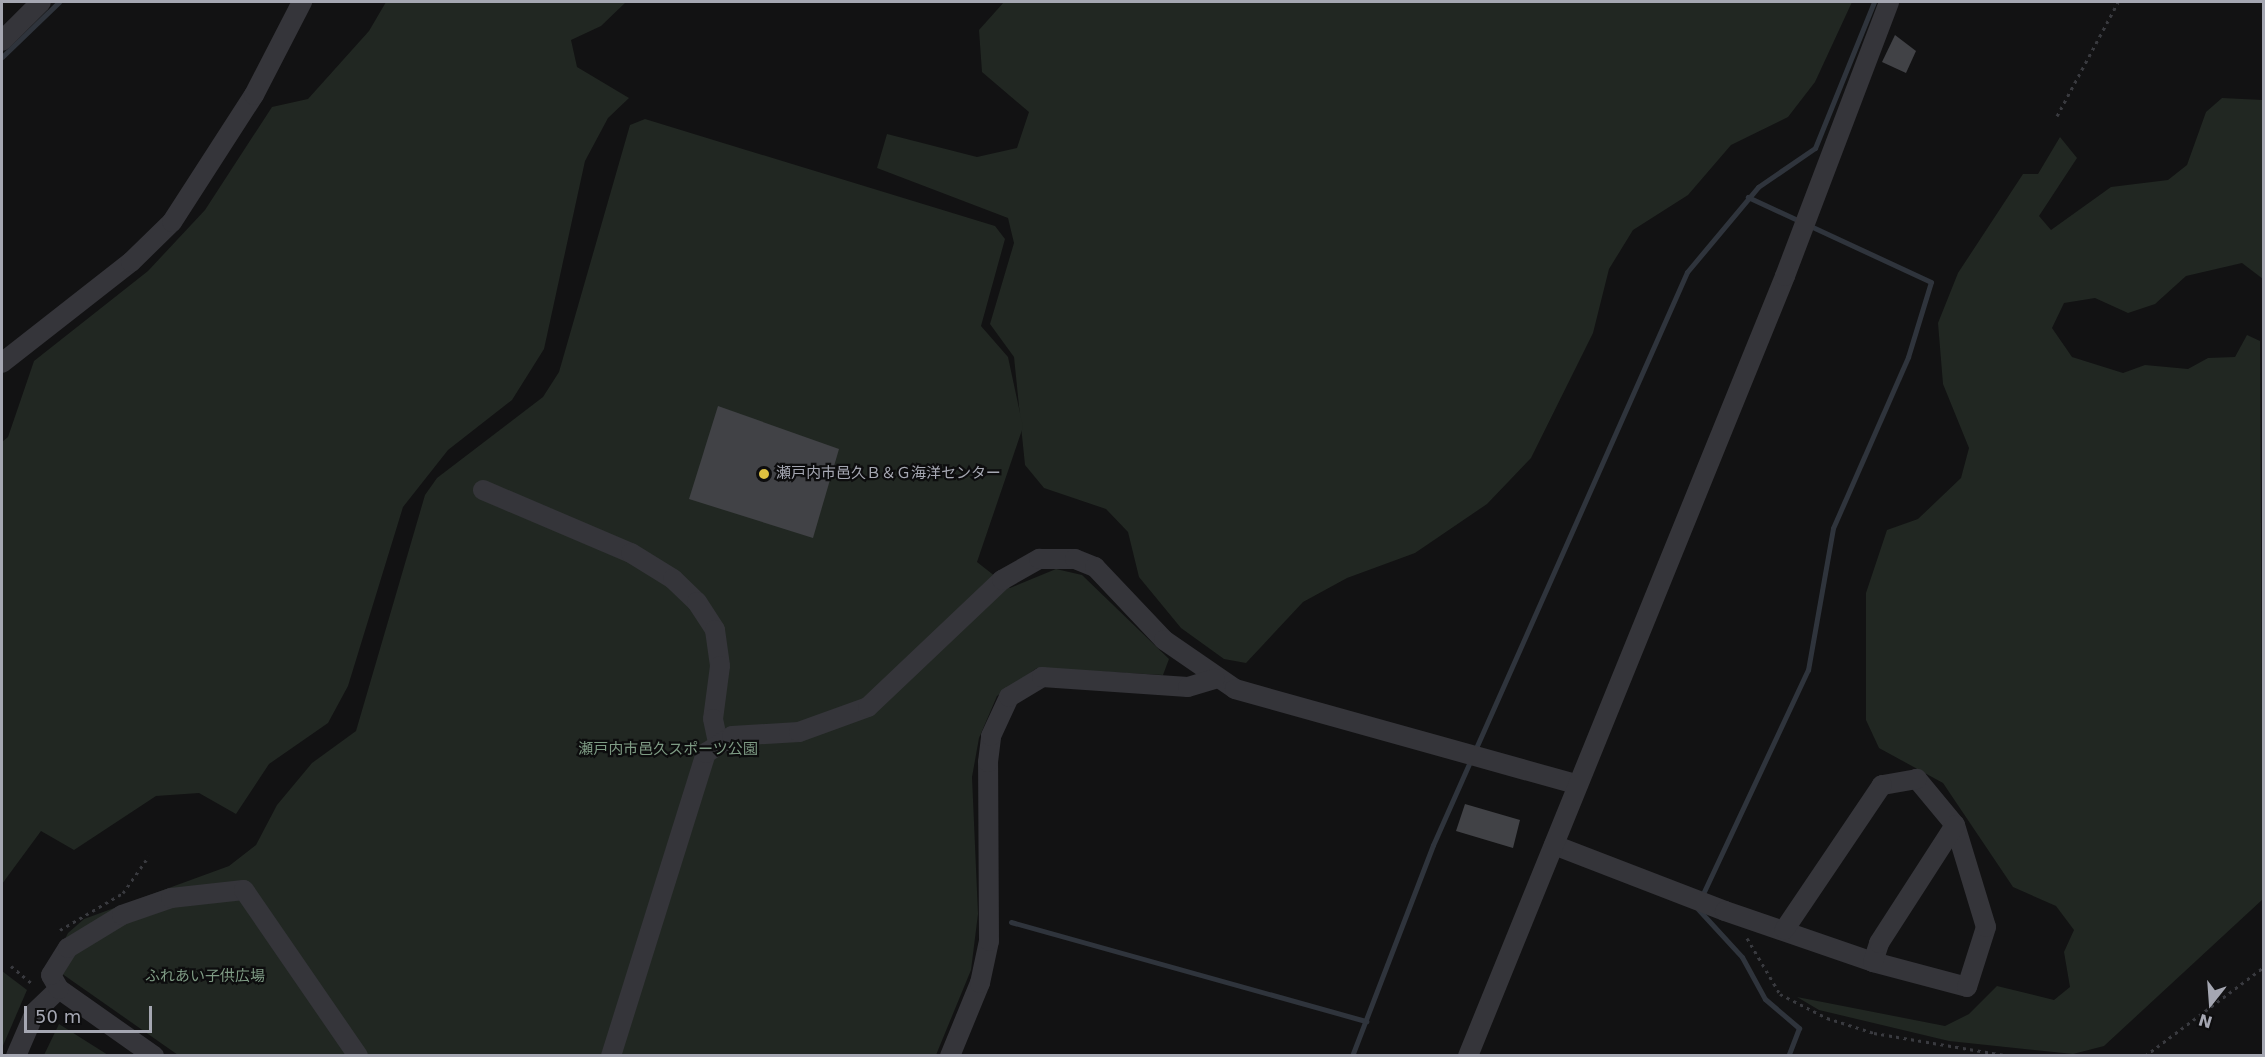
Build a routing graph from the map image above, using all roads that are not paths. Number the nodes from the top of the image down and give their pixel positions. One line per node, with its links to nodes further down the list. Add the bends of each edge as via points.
1 (41, 2): 4 (street)
2 (302, 2): 5 (street, via 255,95 172,222 131,262)
3 (1889, 2): 9 (street)
4 (2, 41)
5 (2, 363)
6 (483, 490): 8 (street, via 631,553 673,579 697,602 715,630 720,666 712,719)
7 (1215, 679): 8 (street, via 1164,640 1095,567 1055,557 1017,568 868,707 799,732 732,736); 9 (street, via 1265,699); 19 (street, via 1188,687 1042,677 1009,697 994,725 988,762 988,941 980,983)
8 (718, 742): 18 (street, via 696,773)
9 (1578, 785): 11 (street)
10 (1955, 825): 12 (street, via 1917,779 1882,784); 13 (street, via 1880,943); 13 (street, via 1986,927 1967,987)
11 (1554, 845): 12 (street, via 1725,911); 20 (street)
12 (1785, 929): 13 (street)
13 (1873, 962)
14 (59, 989): 15 (street); 16 (street, via 35,1012); 17 (street, via 51,975 68,948 90,931 171,898 244,890)
15 (142, 1052)
16 (16, 1056)
17 (358, 1056)
18 (611, 1056)
19 (950, 1056)
20 (1468, 1056)

